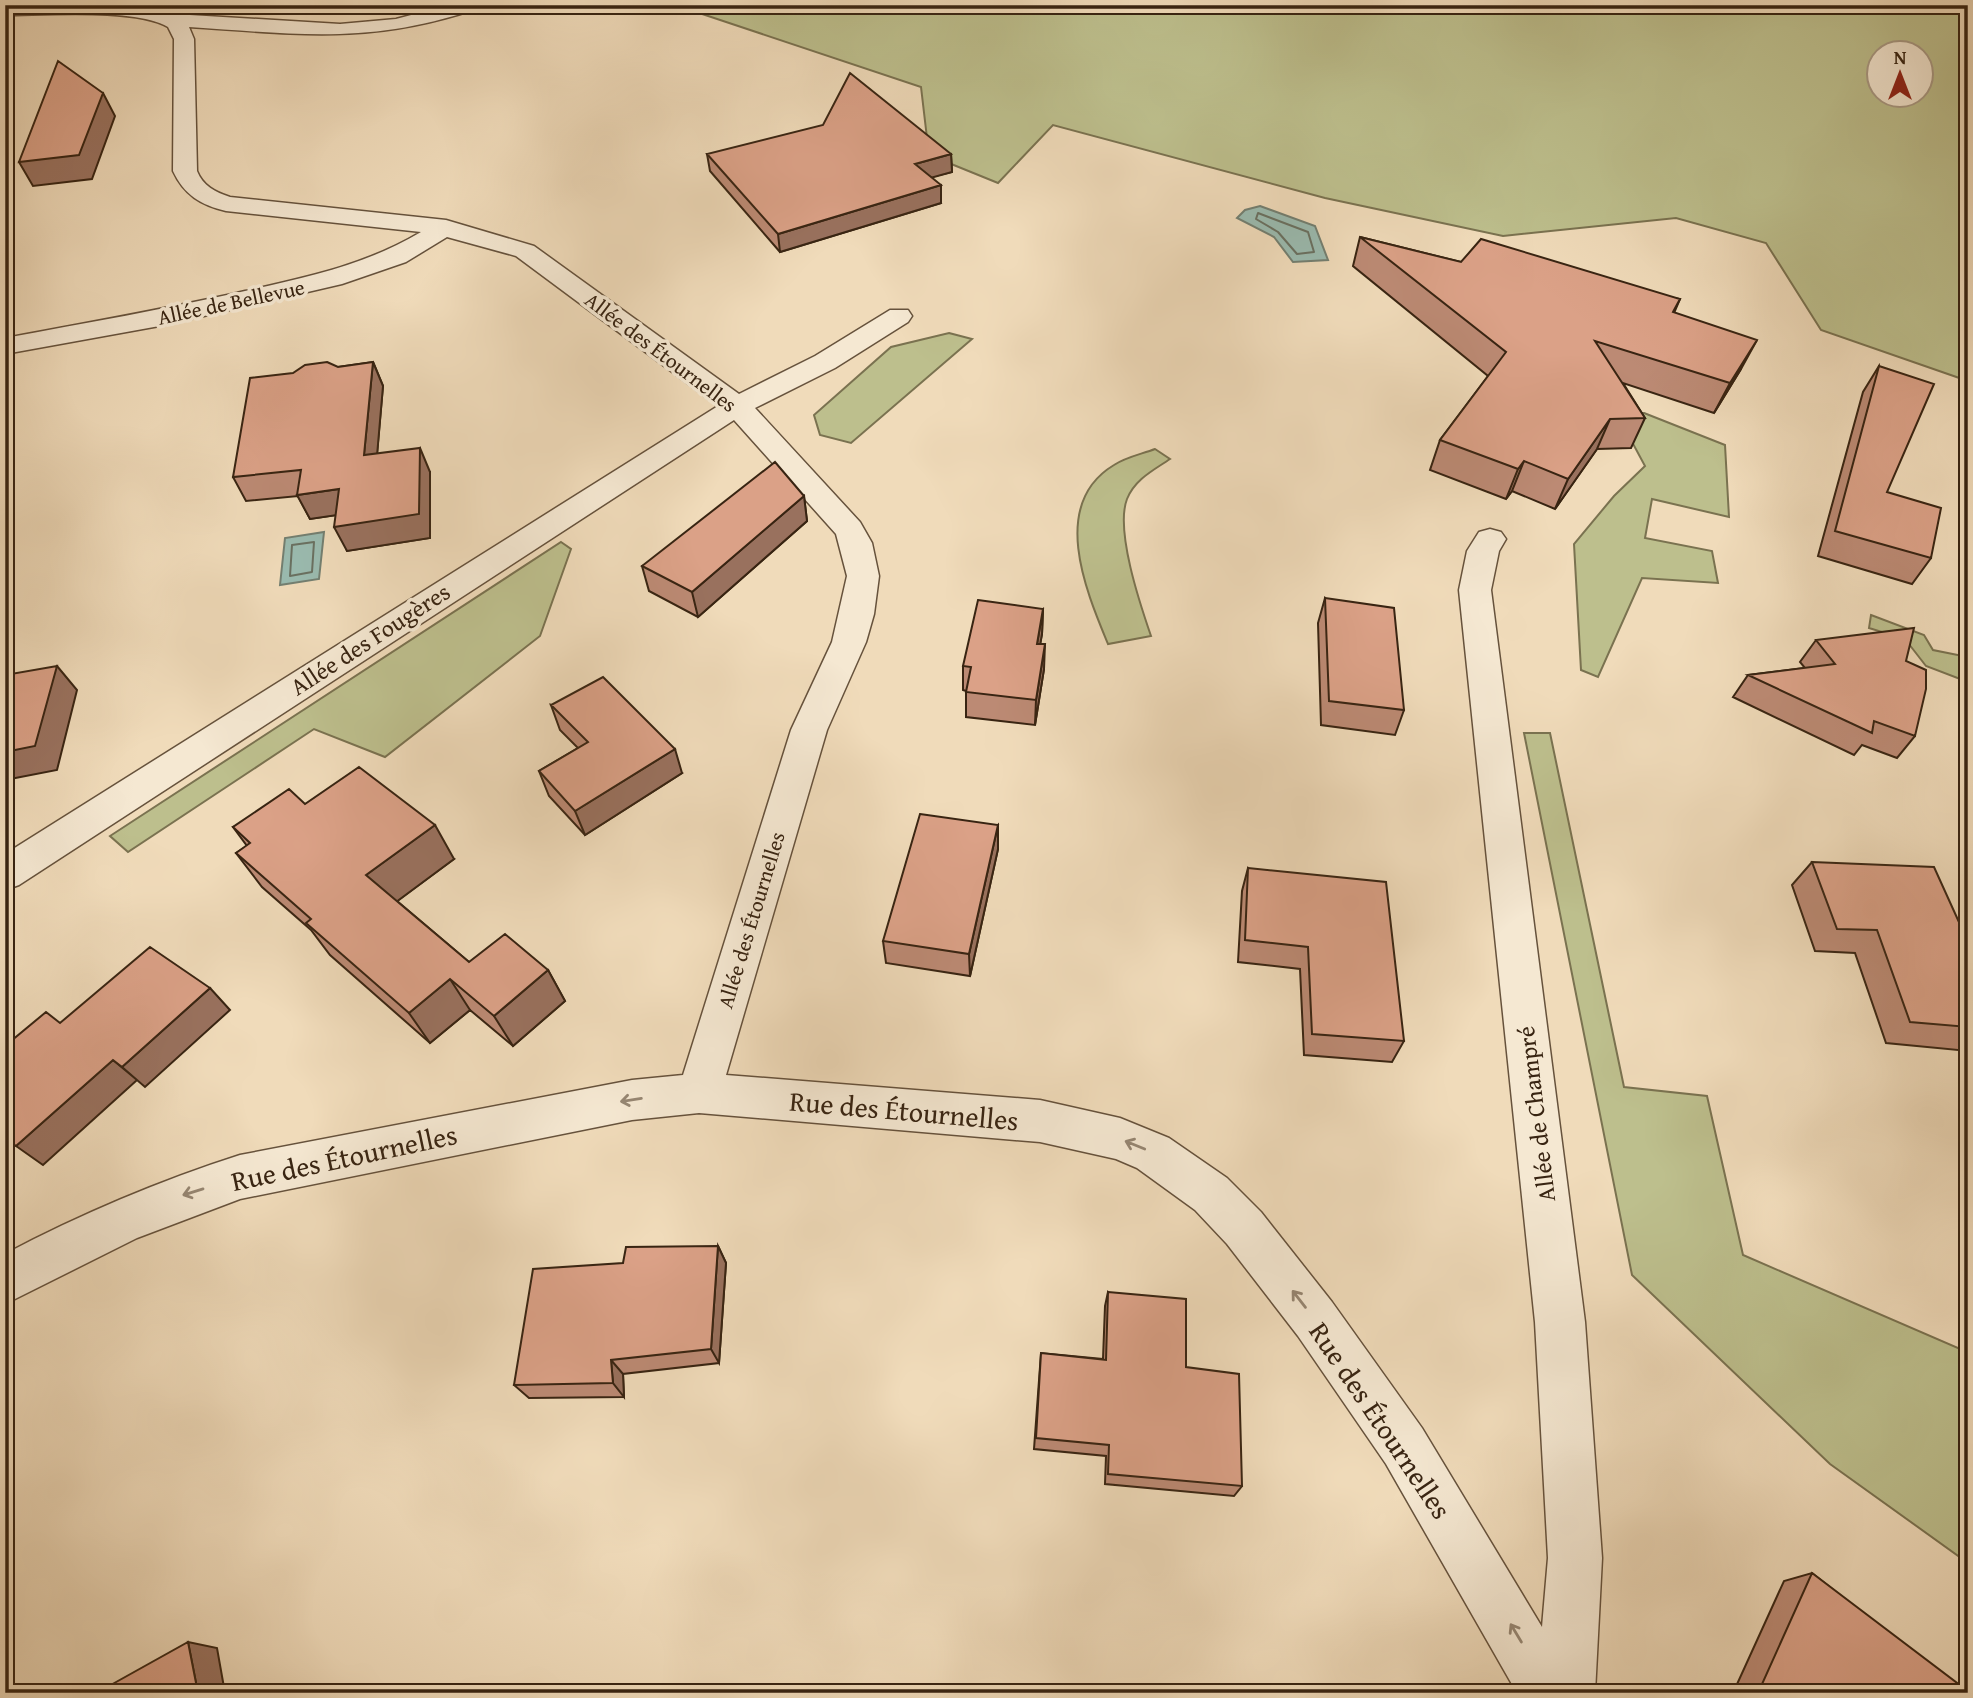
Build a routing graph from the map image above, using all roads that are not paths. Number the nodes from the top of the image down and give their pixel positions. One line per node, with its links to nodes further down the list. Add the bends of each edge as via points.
1 (469, 5): 3 (street, via 406,23 354,29)
2 (5, 9): 3 (street, via 137,14)
3 (170, 20): 4 (street, Allée des Étournelles, via 181,29 184,39 185,171 199,193 226,204)
4 (446, 227): 6 (street, Allée de Bellevue, via 397,257 333,279 165,317); 7 (street, Allée des Étournelles, via 526,251)
5 (898, 316): 7 (street, Allée des Fougères, via 825,362)
6 (5, 346)
7 (737, 406): 9 (street, Allée des Fougères); 10 (street, Allée des Étournelles, via 849,529 863,576 858,614 809,730)
8 (1490, 539): 13 (street, Allée de Champré, via 1475,590 1560,1322 1575,1558)
9 (5, 874)
10 (699, 1093): 11 (street, Rue des Étournelles, one-way to 11, via 632,1100 240,1177 128,1216); 12 (street, Rue des Étournelles, one-way to 10, via 1404,1446 1244,1228 1181,1170 1120,1139 1040,1121)
11 (5, 1280)
12 (1549, 1693)
13 (1566, 1693)

